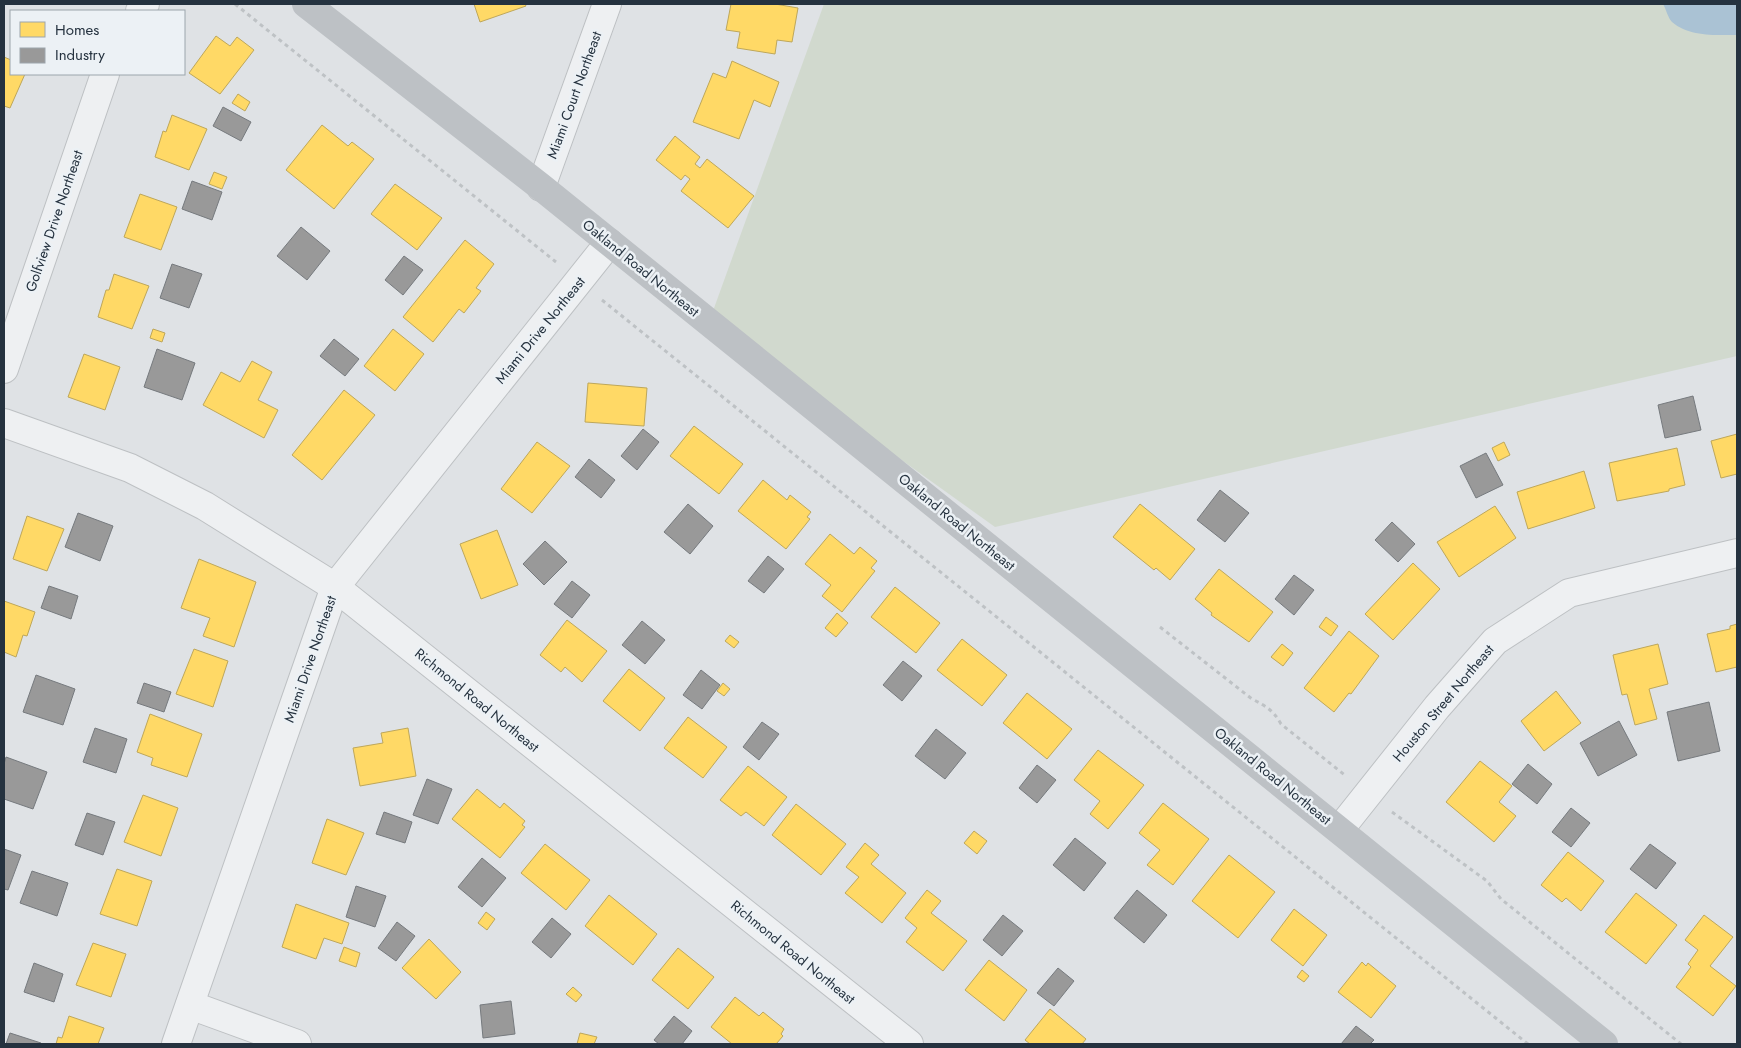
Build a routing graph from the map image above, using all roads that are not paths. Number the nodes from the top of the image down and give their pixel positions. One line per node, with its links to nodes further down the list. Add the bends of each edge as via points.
1 (306, 4): 4 (main road, Oakland Road Northeast)
2 (606, 4): 4 (street, Miami Court Northeast)
3 (105, 75): 6 (street, Golfview Drive Northeast)
4 (541, 187): 5 (main road, Oakland Road Northeast)
5 (609, 243): 9 (street, Miami Drive Northeast); 10 (main road, Oakland Road Northeast)
6 (4, 369)
7 (4, 423): 9 (street, Richmond Road Northeast, via 130,468 205,506)
8 (1737, 553): 10 (street, Houston Street Northeast, via 1569,593 1495,641 1437,707)
9 (335, 587): 11 (street, Miami Drive Northeast); 14 (street, Richmond Road Northeast)
10 (1340, 829): 15 (main road, Oakland Road Northeast)
11 (190, 1005): 12 (street, Miami Drive Northeast); 13 (street)
12 (176, 1044)
13 (297, 1044)
14 (908, 1044)
15 (1604, 1044)

